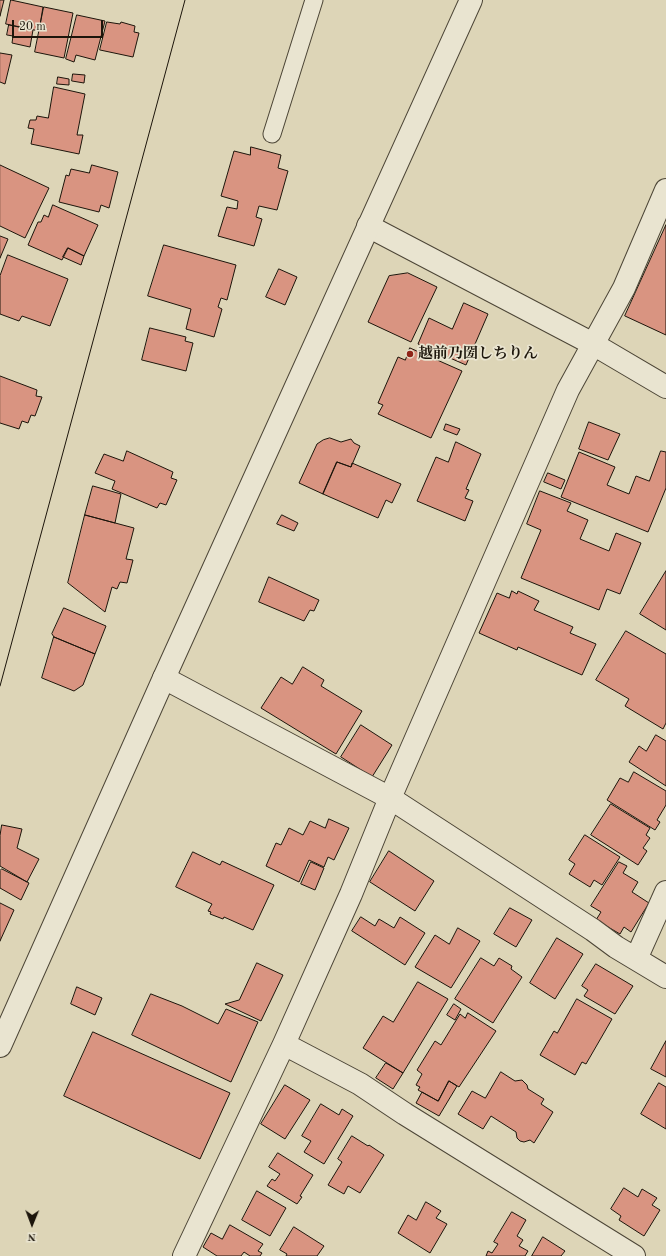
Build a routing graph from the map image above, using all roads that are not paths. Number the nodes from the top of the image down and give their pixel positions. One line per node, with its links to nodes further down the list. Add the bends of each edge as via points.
1 (314, 0): 3 (lane)
2 (470, 0): 5 (street)
3 (272, 134)
4 (666, 190): 6 (street, via 624,288)
5 (368, 226): 6 (street); 8 (street)
6 (593, 344): 7 (street); 9 (street, via 568,390)
7 (666, 387)
8 (164, 678): 9 (street); 14 (street)
9 (390, 798): 11 (street); 13 (street, via 352,894)
10 (666, 892): 11 (street)
11 (636, 959): 12 (street)
12 (666, 977)
13 (284, 1044): 15 (street); 16 (street, via 360,1084)
14 (0, 1046)
15 (184, 1256)
16 (634, 1256)

